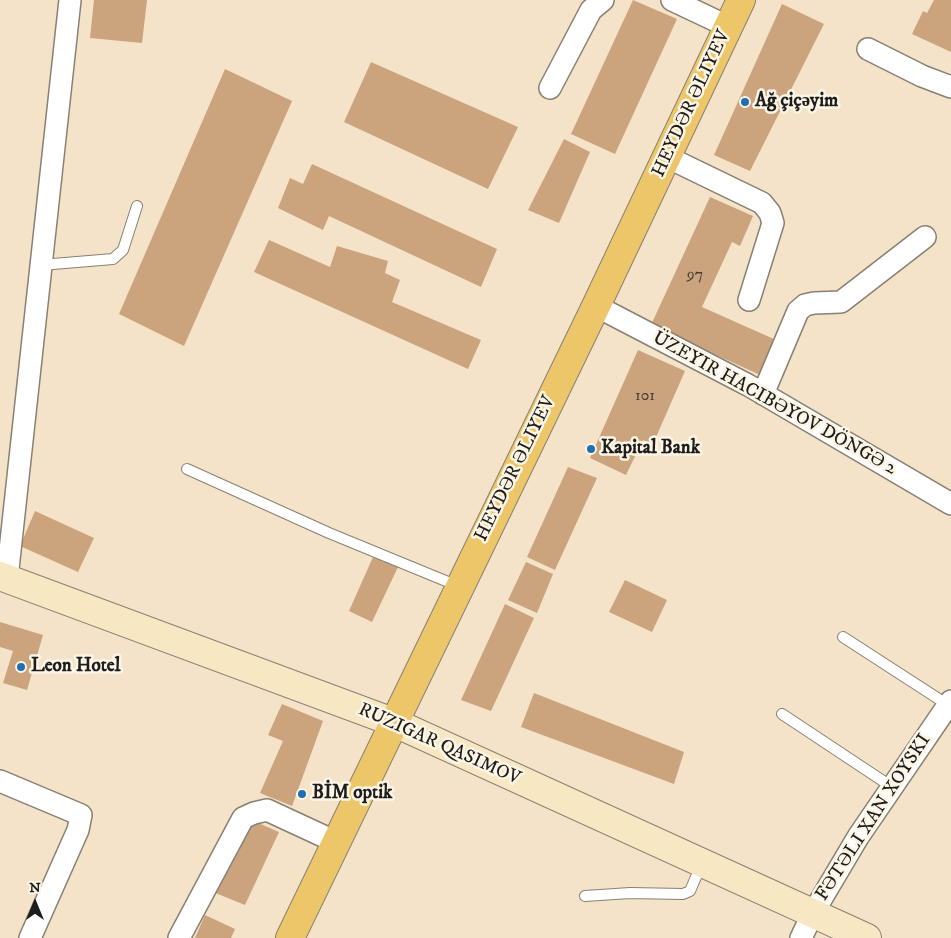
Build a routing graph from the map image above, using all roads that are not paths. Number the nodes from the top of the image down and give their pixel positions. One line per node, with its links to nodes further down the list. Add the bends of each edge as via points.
1 (70, 0): 12 (street)
2 (603, 0): 8 (street, via 591,10)
3 (672, 0): 5 (street)
4 (741, 0): 5 (main road, HEYDƏR ƏLIYEV)
5 (729, 27): 9 (main road, HEYDƏR ƏLIYEV)
6 (868, 49): 7 (street)
7 (951, 87)
8 (550, 88)
9 (667, 158): 13 (street, via 762,203 770,213 773,223); 14 (main road, HEYDƏR ƏLIYEV)
10 (137, 206): 12 (lane, via 122,250 113,259)
11 (925, 237): 15 (street, via 842,302 814,303 798,311)
12 (41, 265): 18 (street)
13 (749, 300)
14 (596, 306): 15 (street); 19 (main road, HEYDƏR ƏLIYEV)
15 (763, 394): 17 (street)
16 (187, 469): 19 (lane, via 329,533)
17 (951, 504)
18 (3, 577): 23 (street)
19 (459, 586): 23 (main road, HEYDƏR ƏLIYEV)
20 (843, 637): 21 (lane)
21 (950, 703): 25 (street, FƏTƏLI XAN XOYSKI)
22 (782, 714): 25 (lane)
23 (393, 722): 26 (main road, HEYDƏR ƏLIYEV); 27 (street)
24 (0, 781): 30 (street, via 81,815 78,830)
25 (892, 787): 29 (street, FƏTƏLI XAN XOYSKI)
26 (336, 842): 31 (street, via 267,810 243,818); 32 (main road, HEYDƏR ƏLIYEV)
27 (702, 863): 28 (lane, via 690,891 683,894); 29 (street)
28 (585, 896)
29 (813, 913): 33 (street, FƏTƏLI XAN XOYSKI); 34 (street)
30 (30, 938)
31 (179, 938)
32 (291, 938)
33 (801, 938)
34 (867, 938)

